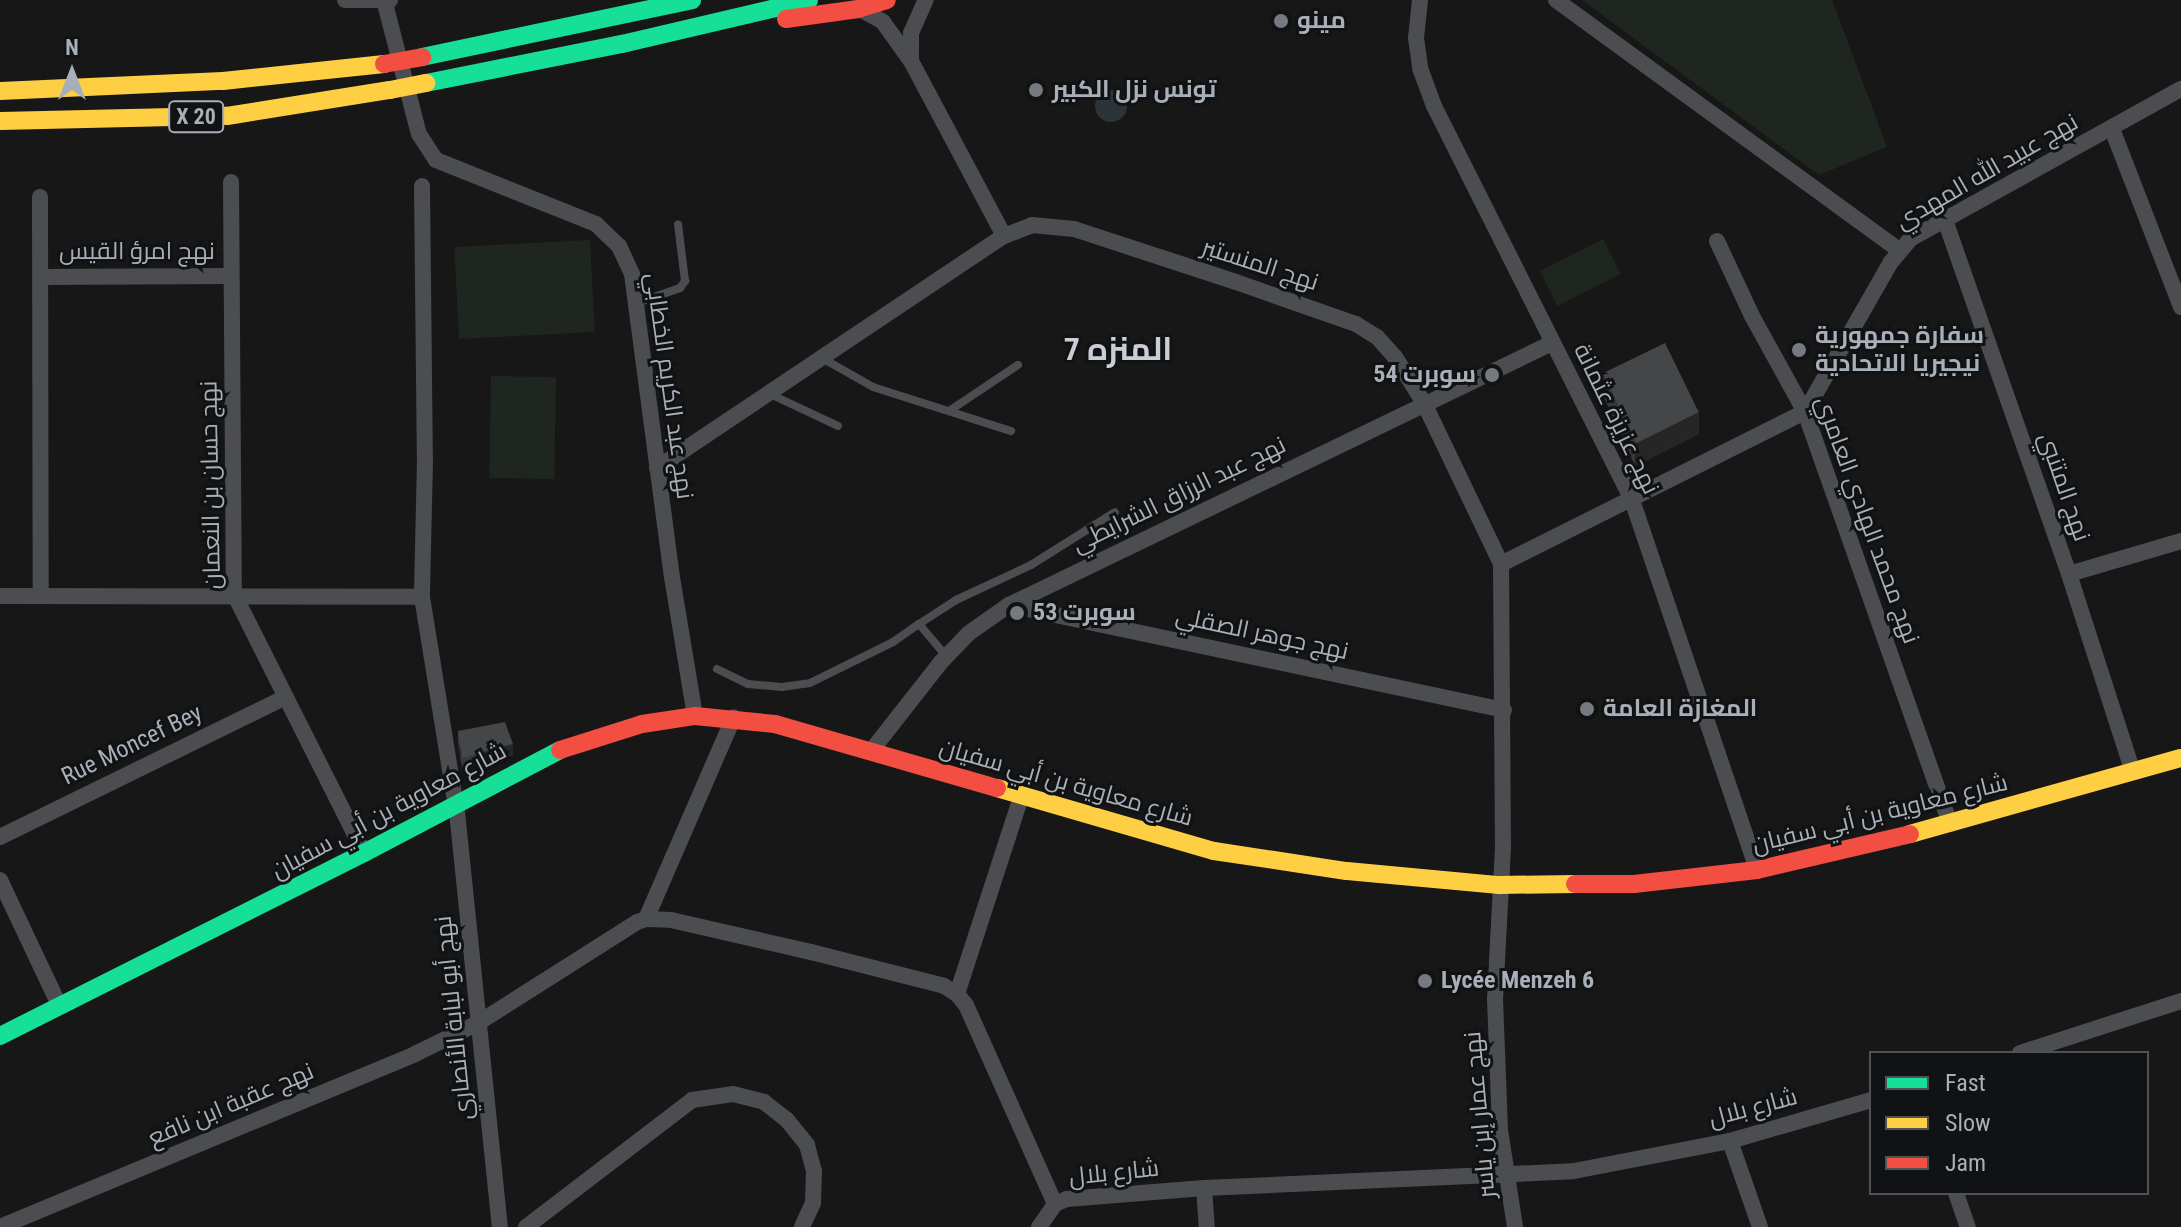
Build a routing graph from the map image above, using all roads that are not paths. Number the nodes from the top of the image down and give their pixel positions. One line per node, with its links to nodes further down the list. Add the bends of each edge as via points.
1 (345, 0): 8 (street)
2 (692, 0): 13 (main road, X 20, bridge, via 384,64 223,81)
3 (809, 0): 10 (main road, X 20)
4 (887, 0): 9 (main road)
5 (926, 0): 11 (street, via 911,33)
6 (1420, 0): 28 (street, نهج عزيزة عثمانة, via 1416,38 1434,106)
7 (1556, 0): 23 (street)
8 (386, 1): 26 (street, نهج عبد الكريم الخطابي, via 426,148 449,168 596,224 619,246 632,274)
9 (858, 9): 10 (main road); 11 (street, via 883,22)
10 (622, 44): 14 (main road, X 20, bridge, via 227,116)
11 (911, 61): 21 (street)
12 (2181, 89): 15 (street, نهج عبيد الله المهدي)
13 (0, 91)
14 (5, 121)
15 (2112, 129): 19 (street, نهج عبيد الله المهدي); 27 (street)
16 (231, 182): 24 (street, نهج حسان بن النعمان)
17 (422, 186): 46 (street, نهج أبو لبابة الأنصاري)
18 (40, 197): 25 (street)
19 (1945, 220): 23 (street, نهج عبيد الله المهدي); 42 (street, نهج المتنبي)
20 (678, 224): 26 (lane, via 685,281 680,288)
21 (1004, 236): 29 (street, نهج المنستير); 32 (street, نهج المنستير, via 1032,225 1074,229 1344,319 1377,337)
22 (1717, 241): 34 (street, نهج محمد الهادي العامري)
23 (1899, 250): 34 (street, نهج عبيد الله المهدي)
24 (231, 276): 25 (street, نهج امرؤ القيس); 43 (street, نهج حسان بن النعمان)
25 (43, 277): 44 (street)
26 (636, 303): 37 (street, نهج عبد الكريم الخطابي)
27 (2181, 307)
28 (1552, 343): 32 (street, نهج عبد الرزاق الشرايطي); 38 (street, نهج عزيزة عثمانة)
29 (821, 358): 31 (street, نهج المنستير); 33 (lane, via 873,387)
30 (1018, 365): 33 (lane)
31 (769, 393): 35 (lane); 37 (street, نهج المنستير)
32 (1424, 403): 41 (street, نهج المنستير); 47 (street, نهج عبد الرزاق الشرايطي)
33 (949, 411): 36 (lane)
34 (1805, 412): 38 (street); 60 (street, نهج محمد الهادي العامري)
35 (838, 426)
36 (1011, 431)
37 (657, 468): 53 (street, نهج عبد الكريم الخطابي)
38 (1631, 497): 41 (street); 63 (street, نهج عزيزة عثمانة)
39 (1115, 512): 48 (lane, via 1042,559)
40 (2181, 541): 42 (street)
41 (1501, 564): 52 (street, نهج المنستير)
42 (2069, 574): 57 (street, نهج المتنبي)
43 (234, 594): 44 (street); 46 (street); 51 (street, نهج حسان بن النعمان)
44 (41, 595): 45 (street)
45 (0, 596)
46 (422, 597): 59 (street, نهج أبو لبابة الأنصاري)
47 (1009, 605): 49 (street, نهج عبد الرزاق الشرايطي, via 969,633); 52 (street, نهج جوهر الصقلي)
48 (919, 624): 49 (lane); 50 (lane, via 810,683 748,684)
49 (947, 657): 55 (street, نهج عبد الرزاق الشرايطي)
50 (717, 669)
51 (286, 697): 61 (street, Rue Moncef Bey); 62 (street, نهج حسان بن النعمان)
52 (1504, 710): 65 (street, نهج المنستير)
53 (695, 716): 54 (main road, شارع معاوية بن أبي سفيان); 59 (main road, شارع معاوية بن أبي سفيان, via 588,738)
54 (734, 717): 55 (main road, شارع معاوية بن أبي سفيان); 66 (street)
55 (872, 750): 58 (main road, شارع معاوية بن أبي سفيان)
56 (2181, 758): 57 (main road, شارع معاوية بن أبي سفيان)
57 (2133, 772): 60 (main road, شارع معاوية بن أبي سفيان)
58 (1021, 797): 65 (main road, شارع معاوية بن أبي سفيان, via 1214,851 1347,871); 67 (street)
59 (455, 803): 62 (main road, شارع معاوية بن أبي سفيان); 70 (street, نهج أبو لبابة الأنصاري)
60 (1950, 824): 63 (main road, شارع معاوية بن أبي سفيان)
61 (0, 837)
62 (364, 853): 69 (main road, شارع معاوية بن أبي سفيان)
63 (1757, 870): 65 (main road, شارع معاوية بن أبي سفيان, via 1634,884)
64 (0, 880): 69 (street)
65 (1499, 885): 75 (street, نهج عمار إبن ياسر, via 1495,999)
66 (646, 919): 67 (street, via 811,952 944,986); 70 (street)
67 (957, 994): 78 (street, شارع بلال)
68 (2181, 1001): 72 (street)
69 (60, 1007): 71 (main road, شارع معاوية بن أبي سفيان)
70 (478, 1023): 79 (street, نهج عقبة ابن نافع); 80 (street, نهج أبو لبابة الأنصاري)
71 (0, 1036)
72 (2026, 1051)
73 (1869, 1101): 74 (street, شارع بلال)
74 (1730, 1141): 75 (street, شارع بلال, via 1605,1167); 86 (street)
75 (1506, 1176): 76 (street, شارع بلال); 85 (street, نهج عمار إبن ياسر)
76 (1204, 1188): 78 (street, شارع بلال); 84 (street)
77 (1957, 1195): 87 (street)
78 (1055, 1204): 83 (street)
79 (0, 1227)
80 (500, 1227)
81 (526, 1227): 82 (street, via 692,1100 733,1094 764,1102 807,1145 814,1172 813,1203)
82 (802, 1227)
83 (1039, 1227)
84 (1207, 1227)
85 (1515, 1227)
86 (1760, 1227)
87 (1968, 1227)

